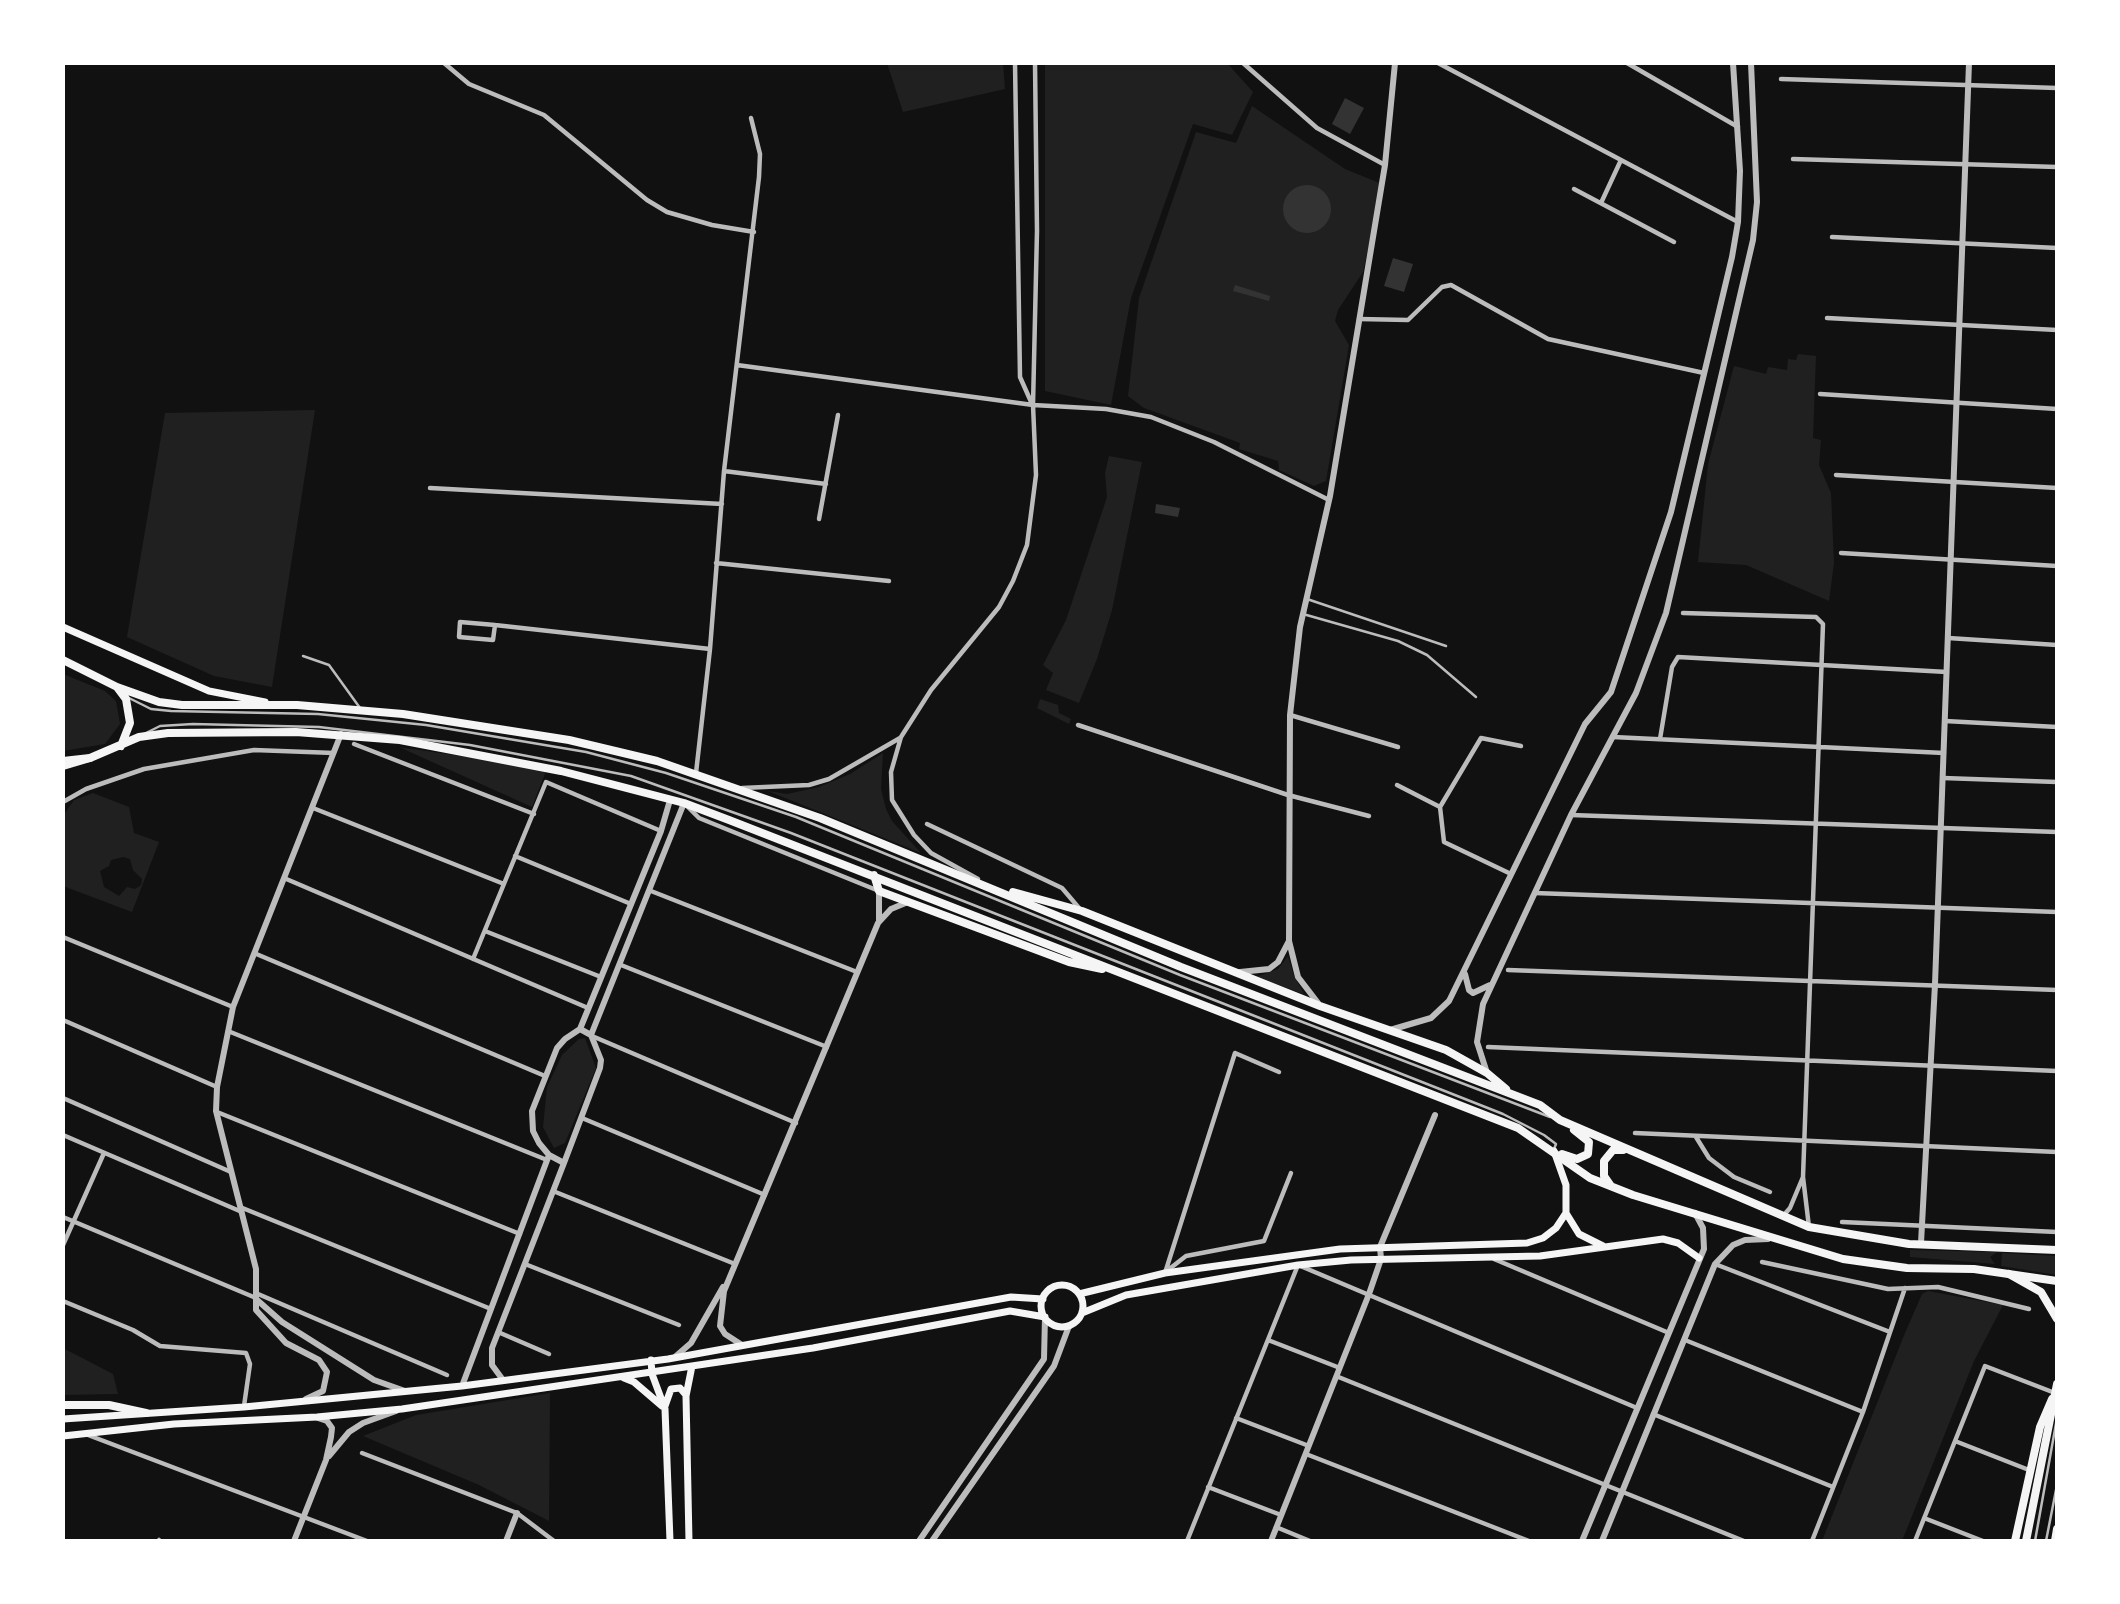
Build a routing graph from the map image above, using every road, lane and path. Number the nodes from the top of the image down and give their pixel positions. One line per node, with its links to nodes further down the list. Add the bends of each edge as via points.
1 (444, 63): 24 (street, via 468,84 544,115 667,212)
2 (1015, 63): 39 (street, via 1020,377)
3 (1035, 63): 39 (street)
4 (1395, 63): 19 (street)
5 (1438, 63): 17 (street)
6 (1627, 63): 15 (street)
7 (1733, 63): 15 (street)
8 (1751, 63): 30 (street, via 1757,202)
9 (1969, 63): 12 (street)
10 (1245, 64): 19 (street, via 1317,128)
11 (1781, 79): 12 (street)
12 (1968, 83): 13 (street); 18 (street)
13 (2057, 88)
14 (751, 118): 24 (street, via 760,155)
15 (1739, 127): 23 (street)
16 (1793, 159): 18 (street)
17 (1621, 160): 22 (street); 23 (street)
18 (1965, 163): 20 (street); 26 (street)
19 (1385, 165): 32 (street)
20 (2057, 167)
21 (1574, 189): 22 (street)
22 (1601, 203): 27 (street)
23 (1738, 222): 29 (street)
24 (754, 232): 35 (street)
25 (1832, 237): 26 (street)
26 (1962, 241): 28 (street); 33 (street)
27 (1674, 242)
28 (2057, 248)
29 (1732, 257): 30 (street); 36 (street)
30 (1749, 262): 80 (street, via 1666,613)
31 (1827, 318): 33 (street)
32 (1357, 319): 36 (street, via 1408,320 1442,287 1451,285 1548,339); 48 (street)
33 (1959, 322): 34 (street); 38 (street)
34 (2057, 330)
35 (737, 365): 39 (street); 42 (street)
36 (1704, 373): 113 (street, via 1671,512 1611,692 1585,724)
37 (1820, 394): 38 (street)
38 (1956, 402): 40 (street); 44 (street)
39 (1032, 405): 48 (street, via 1151,417 1214,442); 79 (street, via 1036,475 1030,529 1020,565 990,619 931,690)
40 (2057, 409)
41 (838, 415): 45 (street)
42 (724, 471): 45 (street); 49 (street)
43 (1836, 475): 44 (street)
44 (1954, 482): 47 (street); 52 (street)
45 (826, 484): 50 (street)
46 (430, 488): 49 (street)
47 (2057, 488)
48 (1329, 500): 56 (street)
49 (722, 504): 53 (street)
50 (819, 519)
51 (1841, 553): 52 (street)
52 (1951, 559): 54 (street); 61 (street)
53 (716, 563): 55 (street); 64 (street)
54 (2057, 566)
55 (889, 581)
56 (1307, 599): 58 (street); 63 (lane)
57 (1683, 613): 67 (street, via 1816,617 1821,620)
58 (1303, 614): 70 (lane, via 1427,654); 73 (street)
59 (495, 625): 59 (street, via 460,622 459,637 493,640); 64 (street)
60 (63, 627): 71 (main road, via 209,691)
61 (1948, 638): 62 (street); 68 (street)
62 (2057, 645)
63 (1446, 646)
64 (710, 649): 92 (street)
65 (303, 656): 72 (lane, via 329,665)
66 (65, 660): 69 (main road)
67 (1821, 663): 68 (street); 81 (street, via 1678,657 1672,667); 83 (street)
68 (1947, 672): 74 (street)
69 (117, 687): 71 (main road, via 182,705); 84 (main road, via 131,714); 165 (lane, via 151,709 318,714 426,725 586,752 666,773 796,817 1193,981)
70 (1476, 697)
71 (297, 705): 72 (main road)
72 (361, 710): 92 (main road, via 569,740)
73 (1290, 715): 86 (street); 97 (street)
74 (1945, 721): 76 (street); 87 (street)
75 (1077, 725): 97 (street)
76 (2057, 727)
77 (341, 734): 78 (main road, via 188,732); 88 (street); 98 (main road, via 462,750)
78 (139, 737): 84 (main road); 173 (lane, via 160,726 319,726 470,745 631,776 791,833 1491,1109 1544,1135 1556,1144)
79 (901, 737): 96 (street, via 829,779 809,785); 116 (street, via 891,772 896,810 931,852)
80 (1614, 737): 81 (street); 104 (street)
81 (1660, 739): 83 (street)
82 (354, 744): 103 (street)
83 (1818, 745): 87 (street); 106 (street)
84 (121, 746): 89 (main road)
85 (1521, 746): 102 (street, via 1480,738)
86 (1398, 747)
87 (1944, 752): 93 (street)
88 (335, 753): 99 (street, via 254,750 144,769); 101 (street)
89 (90, 758): 90 (main road); 91 (main road)
90 (63, 761)
91 (63, 766)
92 (696, 773): 96 (main road)
93 (1943, 778): 94 (street); 108 (street)
94 (2057, 782)
95 (1397, 785): 102 (street)
96 (741, 788): 116 (main road)
97 (1289, 795): 105 (street); 129 (street)
98 (670, 800): 100 (main road); 109 (street)
99 (63, 802)
100 (684, 803): 112 (main road); 117 (street); 118 (street, via 699,818)
101 (313, 807): 114 (street); 115 (street)
102 (1440, 807): 113 (street, via 1444,842)
103 (534, 814): 109 (street, via 546,782); 111 (street)
104 (1571, 815): 106 (street); 119 (street)
105 (1369, 816)
106 (1815, 822): 108 (street); 121 (street)
107 (927, 824): 124 (street, via 1062,888)
108 (1941, 828): 110 (street); 123 (street)
109 (661, 831): 122 (street)
110 (2057, 832)
111 (515, 856): 115 (street); 122 (street)
112 (874, 875): 118 (main road); 137 (main road)
113 (1512, 875): 136 (street)
114 (283, 878): 130 (street); 131 (street)
115 (504, 884): 127 (street)
116 (988, 885): 124 (main road); 160 (main road, via 1181,967)
117 (651, 891): 132 (street); 134 (street)
118 (879, 891): 120 (main road); 126 (street)
119 (1534, 893): 121 (street); 141 (street)
120 (909, 902): 126 (street, via 891,909); 137 (main road, via 1069,962)
121 (1812, 902): 123 (street); 139 (street)
122 (631, 904): 138 (street)
123 (1938, 906): 125 (street); 140 (street)
124 (1082, 911): 135 (main road)
125 (2057, 912)
126 (878, 923): 134 (street)
127 (485, 931): 131 (street); 138 (street)
128 (63, 937): 144 (street)
129 (1289, 942): 135 (street, via 1269,969); 143 (street, via 1298,977)
130 (253, 952): 144 (street); 158 (street)
131 (473, 959): 145 (street)
132 (621, 965): 150 (street); 151 (street)
133 (1508, 970): 139 (street)
134 (858, 972): 151 (street)
135 (1231, 972): 143 (main road)
136 (1464, 972): 141 (street, via 1473,993); 148 (street, via 1442,1010 1416,1025)
137 (1123, 973): 173 (main road, via 1518,1128)
138 (601, 977): 145 (street)
139 (1810, 981): 140 (street); 153 (street)
140 (1935, 984): 142 (street); 154 (street)
141 (1491, 985): 157 (street, via 1477,1031)
142 (2057, 990)
143 (1320, 1006): 148 (main road)
144 (233, 1007): 149 (street)
145 (589, 1008): 147 (street)
146 (63, 1020): 159 (street)
147 (580, 1029): 150 (street); 158 (street, via 565,1038)
148 (1390, 1030): 157 (main road, via 1446,1050)
149 (228, 1031): 159 (street); 176 (street)
150 (592, 1035): 164 (street, via 601,1060); 166 (street)
151 (827, 1047): 166 (street)
152 (1488, 1047): 153 (street)
153 (1807, 1061): 154 (street); 170 (street)
154 (1928, 1067): 155 (street); 171 (street)
155 (2057, 1071)
156 (1279, 1072): 210 (street, via 1235,1053)
157 (1487, 1073): 160 (main road)
158 (545, 1076): 176 (street, via 531,1121)
159 (217, 1087): 162 (street)
160 (1511, 1094): 165 (main road, via 1540,1105)
161 (63, 1098): 178 (street)
162 (216, 1111): 178 (street); 195 (street)
163 (1435, 1115): 200 (street)
164 (582, 1118): 177 (street); 184 (street)
165 (1560, 1120): 172 (main road); 173 (main road, via 1587,1139 1589,1150 1577,1159)
166 (796, 1123): 184 (street)
167 (1635, 1133): 169 (street)
168 (63, 1135): 175 (street)
169 (1696, 1136): 170 (street); 183 (street, via 1709,1158 1726,1171)
170 (1804, 1142): 171 (street); 180 (street)
171 (1925, 1147): 174 (street); 192 (street)
172 (1630, 1150): 181 (main road, via 1608,1153 1603,1167); 188 (main road)
173 (1553, 1151): 181 (main road, via 1590,1178); 187 (main road, via 1566,1185)
174 (2057, 1152)
175 (104, 1153): 185 (street); 190 (street)
176 (548, 1158): 177 (street); 195 (street)
177 (564, 1163): 182 (street)
178 (231, 1172): 185 (street)
179 (1292, 1173): 210 (street, via 1264,1241 1186,1256)
180 (1803, 1177): 188 (street); 193 (street)
181 (1611, 1186): 186 (main road)
182 (553, 1191): 206 (street); 209 (street)
183 (1770, 1192)
184 (765, 1195): 209 (street)
185 (241, 1209): 216 (street, via 256,1269); 219 (street)
186 (1694, 1212): 196 (main road); 203 (street, via 1705,1240)
187 (1566, 1213): 199 (main road, via 1579,1234); 200 (main road, via 1556,1228 1527,1243)
188 (1783, 1216): 193 (main road)
189 (63, 1217): 190 (street)
190 (73, 1221): 198 (street); 216 (street)
191 (1842, 1222): 192 (street)
192 (1922, 1226): 194 (street); 197 (street)
193 (1809, 1227): 197 (main road)
194 (2057, 1232)
195 (520, 1234): 219 (street)
196 (1773, 1239): 207 (street, via 1737,1243); 211 (main road, via 1875,1265)
197 (1921, 1243): 201 (main road)
198 (63, 1245)
199 (1605, 1246): 202 (main road); 203 (main road, via 1671,1240)
200 (1380, 1247): 204 (street); 210 (main road)
201 (2057, 1250)
202 (1490, 1257): 204 (main road); 229 (street)
203 (1699, 1258): 229 (street)
204 (1381, 1259): 208 (main road); 215 (street)
205 (1762, 1262): 213 (street, via 1847,1282)
206 (524, 1264): 224 (street); 226 (street)
207 (1715, 1264): 228 (street); 232 (street)
208 (1298, 1265): 215 (street); 221 (main road, via 1126,1295); 231 (street)
209 (734, 1267): 234 (street, via 719,1320 725,1334); 237 (street, via 691,1343)
210 (1165, 1273): 214 (main road)
211 (2009, 1274): 212 (main road); 223 (main road, via 2040,1292)
212 (2057, 1282)
213 (1905, 1288): 220 (street, via 1938,1287); 228 (street)
214 (1079, 1294): 217 (main road, via 1063,1286 1051,1289); 221 (main road)
215 (1369, 1294): 240 (street); 253 (street)
216 (257, 1297): 242 (street); 248 (street, via 282,1322 374,1380); 250 (street, via 256,1310 266,1323 286,1343 319,1360 327,1372 323,1391)
217 (1043, 1299): 222 (main road); 227 (main road, via 1011,1297)
218 (63, 1301): 252 (street, via 133,1329 160,1346 246,1353 250,1364)
219 (491, 1309): 230 (street)
220 (2029, 1309)
221 (1082, 1313): 225 (main road)
222 (1045, 1317): 225 (main road, via 1055,1326); 235 (main road, via 1010,1311); 287 (street, via 1044,1359)
223 (2057, 1319)
224 (679, 1325)
225 (1069, 1326): 288 (street, via 1054,1366)
226 (498, 1332): 233 (street); 236 (street)
227 (811, 1332): 234 (main road); 235 (main road)
228 (1890, 1332): 256 (street)
229 (1669, 1333): 253 (street)
230 (481, 1336): 233 (street, via 488,1344); 246 (street)
231 (1268, 1340): 240 (street); 260 (street)
232 (1685, 1340): 256 (street); 258 (street)
233 (494, 1342): 245 (street, via 492,1364)
234 (742, 1345): 237 (main road)
235 (813, 1348): 239 (main road)
236 (549, 1354)
237 (668, 1359): 238 (main road)
238 (650, 1360): 241 (main road); 245 (main road)
239 (692, 1366): 241 (main road); 249 (main road)
240 (1340, 1368): 244 (street)
241 (652, 1374): 243 (main road); 255 (main road)
242 (447, 1375)
243 (620, 1376): 254 (main road); 255 (main road, via 634,1382)
244 (1336, 1376): 266 (street); 270 (street)
245 (503, 1380): 246 (main road)
246 (462, 1386): 248 (main road)
247 (2056, 1389): 265 (street, via 1985,1366); 269 (main road); 300 (main road)
248 (408, 1392): 250 (main road)
249 (686, 1396): 255 (main road, via 680,1388 671,1389); 286 (main road)
250 (298, 1402): 252 (main road)
251 (63, 1405): 257 (main road, via 109,1405)
252 (244, 1407): 257 (main road)
253 (1637, 1408): 270 (street)
254 (402, 1409): 259 (main road); 268 (street, via 349,1432)
255 (664, 1409): 285 (main road)
256 (1863, 1412): 273 (street)
257 (146, 1413): 262 (main road)
258 (1653, 1414): 273 (street); 274 (street)
259 (317, 1418): 263 (main road, via 174,1424); 268 (street, via 332,1428)
260 (1236, 1418): 266 (street); 272 (street)
261 (2057, 1418): 301 (lane)
262 (63, 1419)
263 (87, 1434): 264 (main road); 277 (street)
264 (63, 1436)
265 (1955, 1441): 269 (street); 278 (street)
266 (1307, 1450): 276 (street); 292 (street)
267 (362, 1453): 275 (street)
268 (326, 1460): 277 (street)
269 (2029, 1470): 299 (main road)
270 (1606, 1483): 274 (street); 293 (street)
271 (2057, 1485): 302 (lane)
272 (1209, 1487): 276 (street); 289 (street)
273 (1833, 1487): 296 (street)
274 (1622, 1490): 294 (street); 295 (street)
275 (517, 1513): 283 (street); 284 (street)
276 (1281, 1515): 279 (street)
277 (303, 1517): 281 (street); 282 (street)
278 (1924, 1518): 297 (street); 298 (street)
279 (1276, 1527): 290 (street); 291 (street)
280 (2057, 1529): 303 (main road)
281 (294, 1541)
282 (367, 1541)
283 (506, 1541)
284 (554, 1541)
285 (670, 1541)
286 (689, 1541)
287 (919, 1541)
288 (932, 1541)
289 (1187, 1541)
290 (1271, 1541)
291 (1310, 1541)
292 (1529, 1541)
293 (1582, 1541)
294 (1602, 1541)
295 (1744, 1541)
296 (1811, 1541)
297 (1914, 1541)
298 (1983, 1541)
299 (2015, 1541)
300 (2026, 1541)
301 (2035, 1541)
302 (2046, 1541)
303 (2055, 1541)

